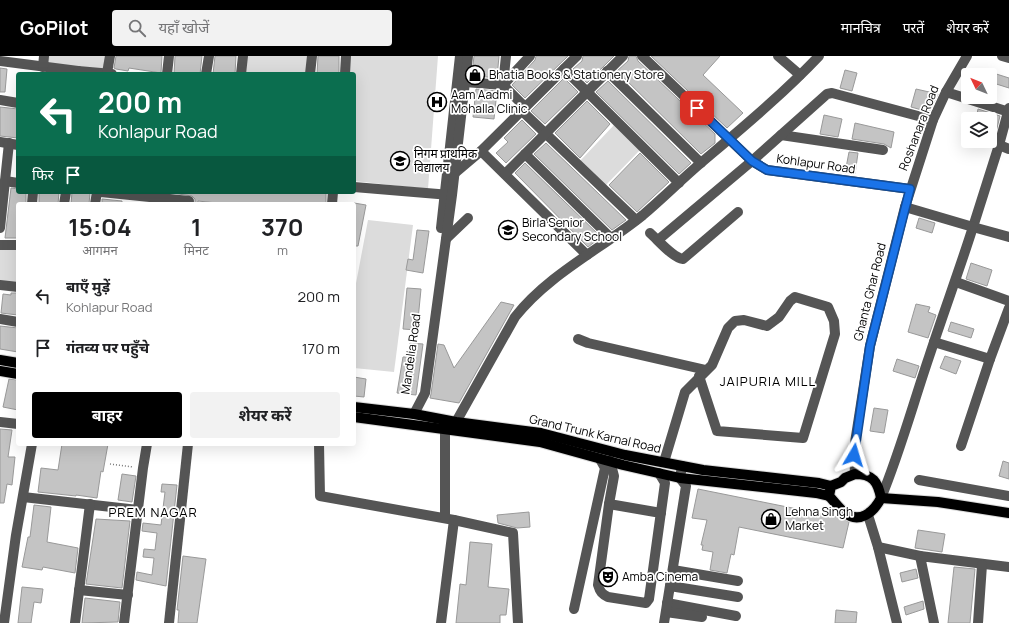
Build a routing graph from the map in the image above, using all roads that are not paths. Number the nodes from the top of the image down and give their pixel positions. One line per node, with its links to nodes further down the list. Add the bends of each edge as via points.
1 (44, 56): 21 (street)
2 (110, 56): 25 (street)
3 (169, 56): 26 (street)
4 (209, 56): 27 (street)
5 (244, 56): 28 (street)
6 (312, 56): 29 (street)
7 (346, 56): 30 (street)
8 (460, 56): 59 (street, Mandelia Road)
9 (468, 56): 32 (street, Mandelia Road)
10 (506, 56): 33 (street)
11 (530, 56): 33 (street)
12 (577, 56): 22 (street)
13 (622, 56): 23 (street)
14 (642, 56): 43 (street, Kohlapur Road)
15 (778, 56): 31 (street)
16 (819, 56): 31 (street)
17 (967, 56): 35 (street, Roshanara Road)
18 (1002, 56): 19 (street)
19 (1009, 58)
20 (0, 61): 21 (street)
21 (43, 67): 24 (street)
22 (564, 69): 34 (street); 38 (street)
23 (607, 71): 34 (street); 50 (street)
24 (72, 72)
25 (110, 72)
26 (167, 72)
27 (206, 72)
28 (241, 72)
29 (310, 72)
30 (345, 72)
31 (800, 76): 43 (street)
32 (465, 82): 33 (street); 51 (street, Mandelia Road)
33 (503, 84): 38 (street)
34 (586, 92): 41 (street); 55 (street)
35 (946, 92): 39 (street); 40 (street, Roshanara Road)
36 (0, 100): 37 (street)
37 (16, 103)
38 (523, 109): 41 (street); 47 (street)
39 (1009, 110): 45 (street)
40 (934, 120): 42 (street, via 829,93); 57 (street, Roshanara Road)
41 (545, 134): 48 (street); 66 (street)
42 (781, 135): 46 (street); 49 (street)
43 (730, 139): 49 (street, Kohlapur Road); 50 (street)
44 (9, 143): 53 (street)
45 (1004, 147): 67 (street)
46 (883, 150)
47 (481, 151): 51 (street); 52 (street)
48 (525, 154): 52 (street); 70 (street)
49 (752, 161): 57 (street, Kohlapur Road, via 767,170); 64 (street, via 654,237 669,251 683,259)
50 (701, 163): 55 (street)
51 (455, 173): 59 (street, Mandelia Road)
52 (505, 174): 74 (street)
53 (5, 180): 54 (street); 68 (street)
54 (16, 183)
55 (679, 183): 66 (street)
56 (356, 187): 59 (street)
57 (910, 189): 63 (street, Ghanta Ghar Road)
58 (113, 194): 60 (street)
59 (448, 195): 71 (street, Mandelia Road); 92 (street, Mandelia Road, via 420,393)
60 (130, 197): 62 (street)
61 (189, 199): 62 (street)
62 (158, 201)
63 (905, 207): 67 (street); 106 (street, Ghanta Ghar Road, via 870,346 854,449)
64 (738, 212)
65 (468, 218): 71 (street)
66 (636, 220): 70 (street)
67 (973, 227): 69 (street); 75 (street)
68 (0, 228)
69 (1009, 237)
70 (611, 238): 74 (street)
71 (446, 239): 92 (street, Mandelia Road, via 425,393)
72 (0, 245): 73 (street)
73 (16, 245)
74 (587, 255): 94 (street, via 526,303 515,317)
75 (956, 282): 78 (street); 83 (street)
76 (0, 285): 77 (street)
77 (16, 287)
78 (1009, 301)
79 (1009, 308): 84 (street)
80 (0, 319): 81 (street)
81 (16, 322)
82 (578, 339): 88 (street)
83 (934, 342): 84 (street); 112 (street, via 893,469)
84 (990, 359): 101 (street)
85 (0, 360): 86 (main road)
86 (16, 363)
87 (0, 371): 89 (main road)
88 (702, 373): 88 (street, via 712,365 728,328 735,321 744,320 767,326 779,317 795,297 828,307 834,321 835,334 803,438 717,431); 103 (street, via 685,392)
89 (16, 374)
90 (356, 407): 92 (main road, Grand Trunk Karnal Road)
91 (356, 416): 92 (main road, Grand Trunk Karnal Road)
92 (414, 419): 94 (main road, Grand Trunk Karnal Road); 96 (main road, Grand Trunk Karnal Road)
93 (0, 422): 95 (street)
94 (456, 422): 103 (main road, Grand Trunk Karnal Road, via 541,434)
95 (16, 424)
96 (445, 429): 102 (main road, Grand Trunk Karnal Road, via 540,442); 119 (street)
97 (32, 446): 111 (street)
98 (147, 446): 115 (street)
99 (188, 446): 137 (street)
100 (319, 446): 119 (street, via 320,496)
101 (961, 446)
102 (605, 460): 105 (main road, Grand Trunk Karnal Road); 114 (street, via 614,476); 131 (street)
103 (664, 462): 104 (main road, Grand Trunk Karnal Road)
104 (682, 466): 107 (street); 109 (main road, Grand Trunk Karnal Road, via 819,483)
105 (659, 473): 107 (main road, Grand Trunk Karnal Road); 116 (street, via 665,483)
106 (855, 474): 109 (main road, via 845,478); 112 (main road, via 862,474 874,480)
107 (680, 478): 109 (main road, Grand Trunk Karnal Road, via 816,493); 124 (street, via 686,486)
108 (919, 480): 110 (street)
109 (830, 491): 118 (main road, via 844,512 851,516)
110 (1009, 496)
111 (23, 497): 113 (street); 134 (street)
112 (881, 498): 117 (main road, via 938,502); 118 (main road, via 876,508)
113 (90, 504): 115 (street); 127 (street)
114 (609, 504): 116 (street); 116 (street, via 598,585 600,591 608,597 643,604 649,599)
115 (138, 510): 128 (street)
116 (661, 513)
117 (1009, 513)
118 (868, 515): 120 (street)
119 (449, 519): 138 (street); 139 (street, via 513,533)
120 (878, 547): 121 (street); 141 (street)
121 (920, 556): 122 (street); 142 (street)
122 (982, 565): 123 (street); 143 (street)
123 (1009, 567)
124 (673, 570): 125 (street); 126 (street)
125 (738, 581)
126 (670, 586): 129 (street); 130 (street)
127 (79, 590): 128 (street); 135 (street)
128 (128, 595): 136 (street)
129 (738, 597)
130 (666, 608): 132 (street); 133 (street); 140 (street)
131 (574, 609)
132 (736, 616)
133 (702, 617)
134 (4, 623)
135 (75, 623)
136 (124, 623)
137 (169, 623)
138 (441, 623)
139 (518, 623)
140 (664, 623)
141 (897, 623)
142 (934, 623)
143 (978, 623)

